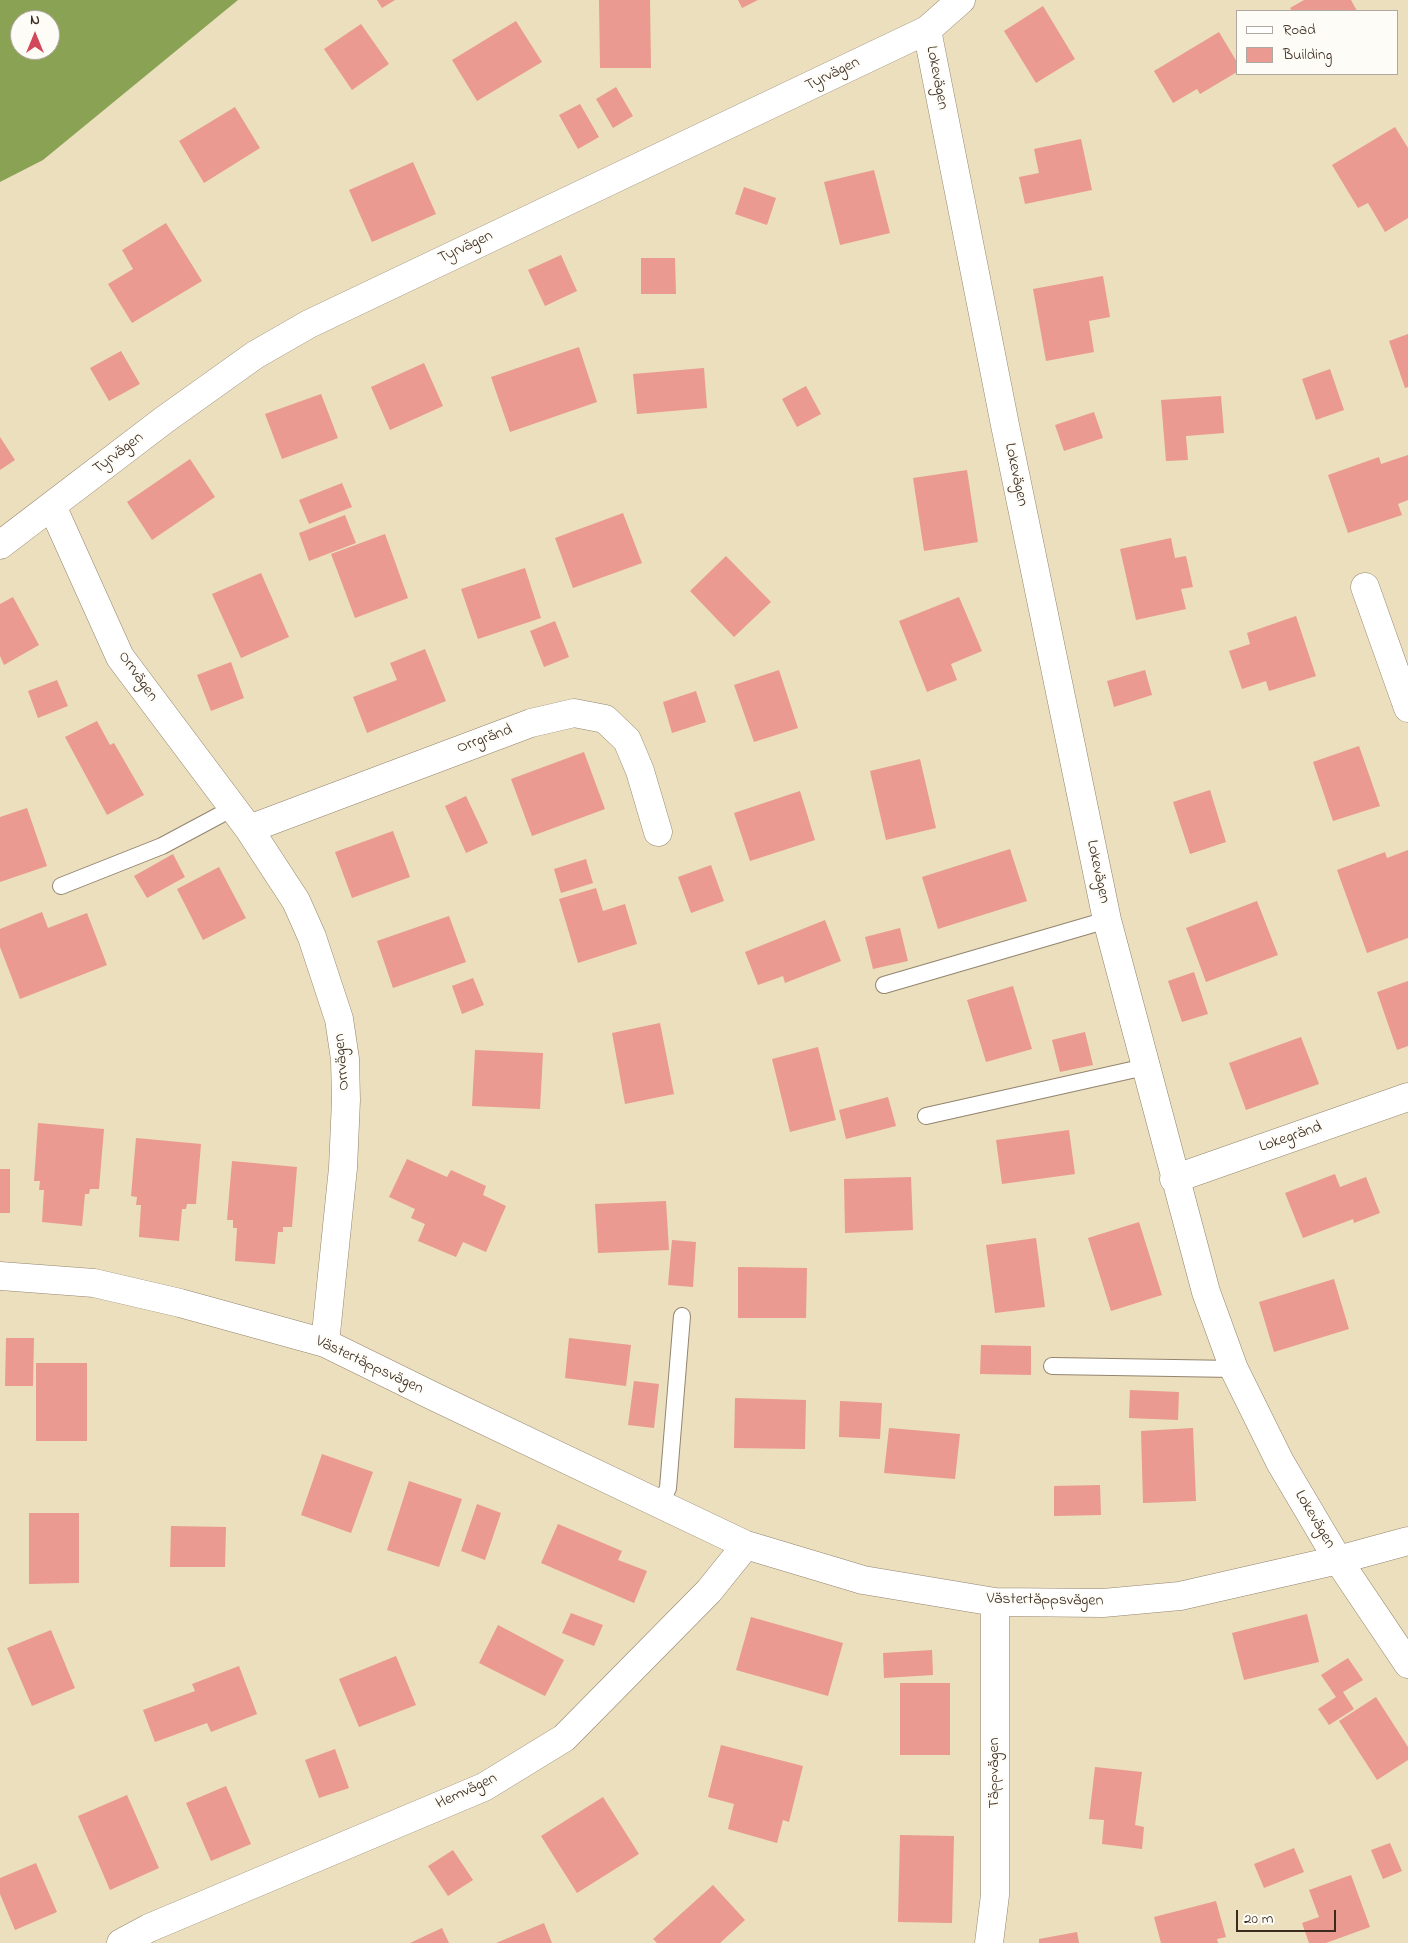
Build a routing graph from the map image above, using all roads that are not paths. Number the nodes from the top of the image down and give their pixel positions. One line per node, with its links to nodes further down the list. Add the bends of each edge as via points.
1 (961, 0): 2 (street, Tyrvägen)
2 (927, 30): 3 (street, Tyrvägen, via 309,324 248,360); 11 (street, Lokevägen)
3 (52, 506): 4 (street, Tyrvägen); 7 (street, Orrvägen, via 120,658)
4 (0, 545)
5 (1365, 587): 6 (street)
6 (1408, 708)
7 (233, 808): 8 (street, Orrvägen); 10 (lane, via 162,846)
8 (249, 829): 9 (street, Orrgränd, via 531,723 574,713 605,719 627,740); 19 (street, Orrvägen, via 296,901 312,937 339,1018 346,1100 343,1168)
9 (658, 832)
10 (61, 886)
11 (1108, 920): 12 (lane, Lokevägen); 13 (street, Lokevägen)
12 (884, 985)
13 (1144, 1067): 15 (lane); 16 (street, Lokevägen)
14 (1408, 1097): 16 (street, Lokegränd)
15 (926, 1116)
16 (1174, 1179): 21 (street, Lokevägen, via 1206,1292)
17 (0, 1276): 19 (street, Västertäppsvägen, via 94,1283)
18 (682, 1316): 22 (lane, via 668,1488)
19 (325, 1342): 22 (street, Västertäppsvägen)
20 (1052, 1366): 21 (lane)
21 (1234, 1369): 25 (street, Lokevägen, via 1280,1462)
22 (661, 1503): 24 (street, Västertäppsvägen)
23 (1408, 1540): 25 (street, Västertäppsvägen)
24 (746, 1545): 26 (street, Västertäppsvägen, via 863,1580); 28 (street, Hemvägen, via 709,1591 564,1738 484,1787 148,1928)
25 (1338, 1560): 26 (street, Västertäppsvägen, via 1180,1596 1103,1603); 27 (street, Lokevägen)
26 (995, 1602): 29 (street, Täppvägen, via 994,1895)
27 (1408, 1664)
28 (121, 1943)
29 (989, 1943)

